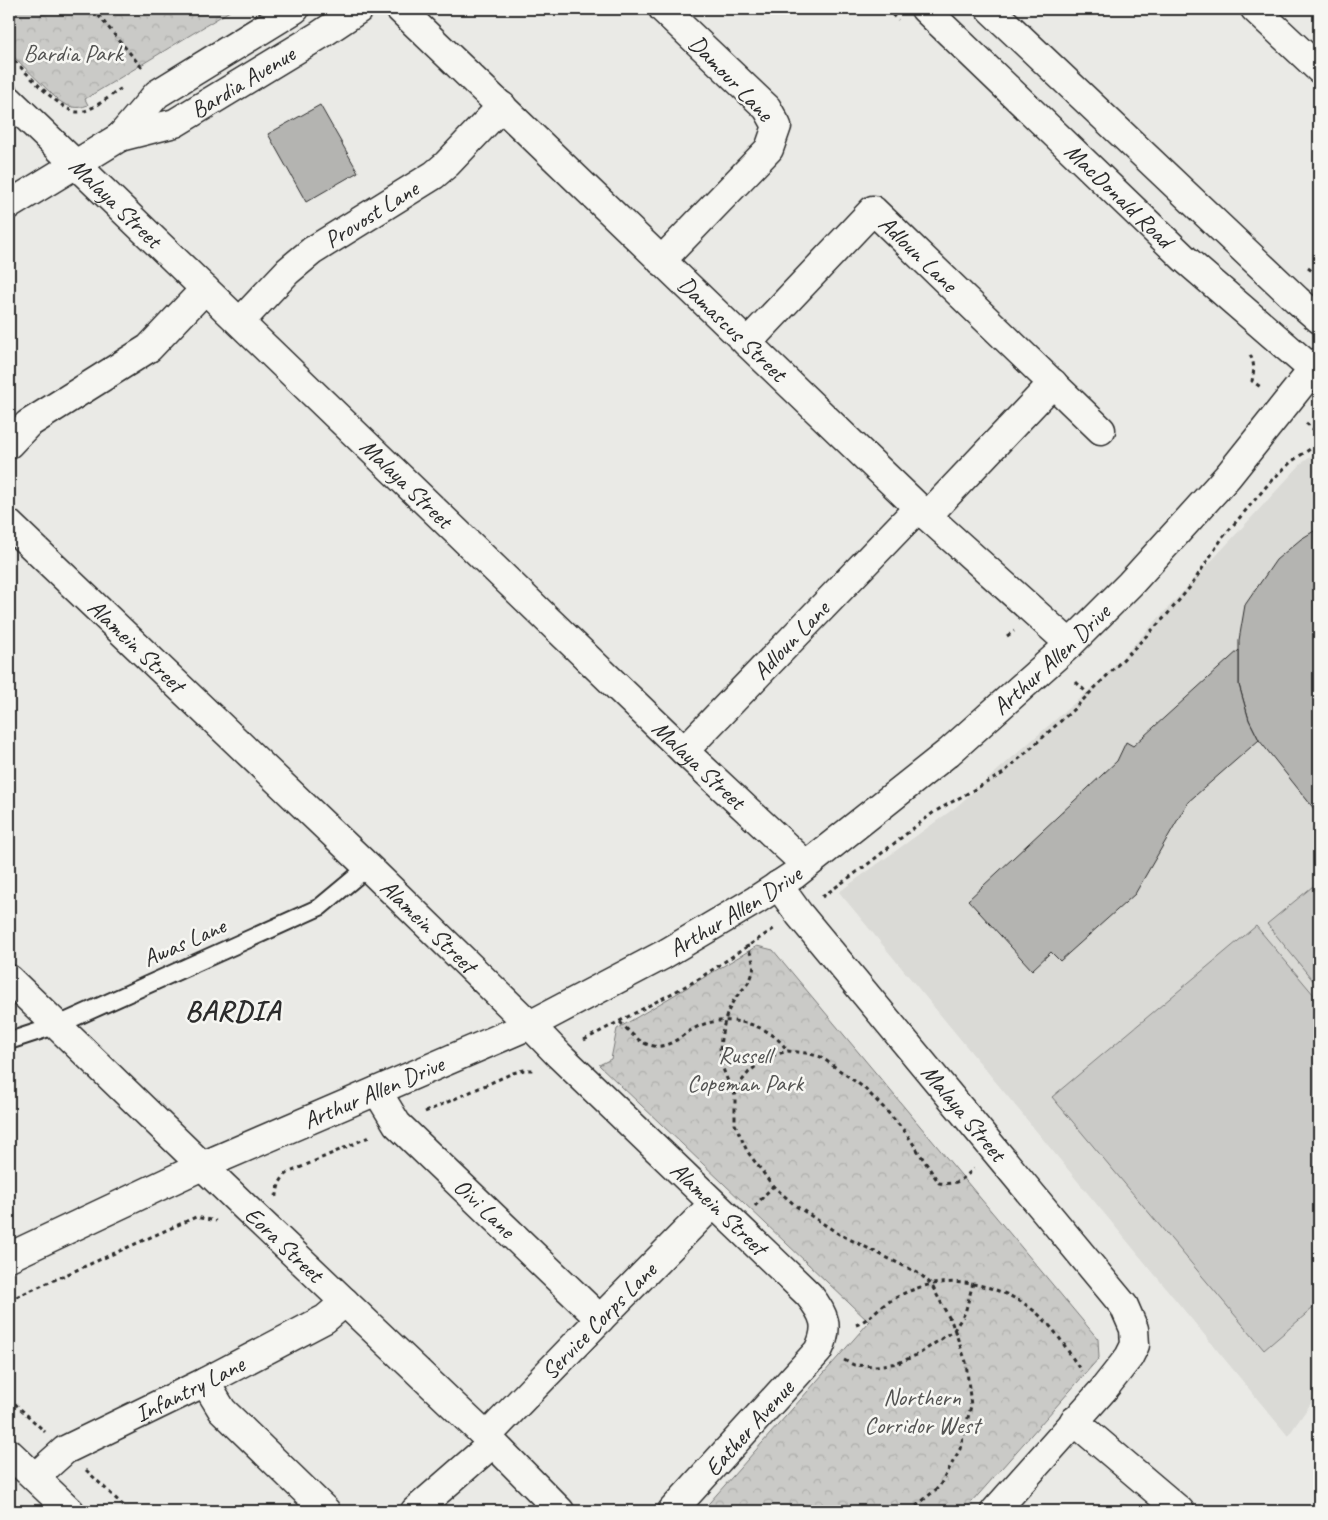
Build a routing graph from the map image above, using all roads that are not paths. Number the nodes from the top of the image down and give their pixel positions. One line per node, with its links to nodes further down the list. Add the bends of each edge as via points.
1 (295, 9): 11 (street, Bardia Avenue, via 157,94)
2 (359, 9): 11 (street, Bardia Avenue, via 175,123)
3 (400, 9): 10 (street, Damascus Street)
4 (663, 9): 14 (street, Damour Lane, via 767,108 777,126 769,149)
5 (924, 9): 19 (street, MacDonald Road, via 1184,259)
6 (990, 9): 16 (street, MacDonald Road)
7 (1255, 9): 8 (street)
8 (1319, 69)
9 (9, 100): 12 (street, Malaya Street)
10 (502, 106): 14 (street, Damascus Street); 17 (street, Provost Lane, via 434,175 312,251 288,271)
11 (120, 137): 12 (street, Bardia Avenue)
12 (76, 164): 13 (street, Bardia Avenue); 15 (street, Malaya Street)
13 (9, 205)
14 (661, 262): 18 (street, Damascus Street)
15 (205, 288): 17 (street, Malaya Street); 22 (street, via 149,348 28,424)
16 (1319, 319)
17 (240, 322): 26 (street, Malaya Street)
18 (747, 343): 20 (street, Adloun Lane, via 873,210); 23 (street, Damascus Street)
19 (1317, 369): 25 (street, Arthur Allen Drive, via 1228,476 1130,584)
20 (1053, 383): 21 (street, Adloun Lane); 23 (street, Adloun Lane)
21 (1101, 430)
22 (9, 444)
23 (922, 512): 25 (street, Damascus Street); 26 (street, Adloun Lane)
24 (9, 524): 28 (street, Alamein Street)
25 (1070, 644): 27 (street, Arthur Allen Drive, via 949,752)
26 (684, 751): 27 (street, Malaya Street)
27 (806, 865): 29 (street, Arthur Allen Drive)
28 (368, 867): 31 (lane, Awas Lane, via 320,907); 32 (street, Alamein Street)
29 (778, 886): 32 (street, Arthur Allen Drive, via 663,955); 42 (street, Malaya Street, via 1124,1306 1134,1329 1135,1345 1103,1390)
30 (9, 979): 31 (street, Eora Street)
31 (58, 1025): 33 (lane, Awas Lane); 35 (street, Eora Street)
32 (530, 1025): 34 (street, Arthur Allen Drive); 36 (street, Alamein Street)
33 (9, 1041)
34 (377, 1091): 35 (street, Arthur Allen Drive); 39 (street, Oivi Lane, via 397,1124)
35 (202, 1166): 37 (street, Arthur Allen Drive); 38 (street, Eora Street)
36 (713, 1204): 39 (street, Service Corps Lane); 40 (street, Alamein Street, via 817,1305 826,1328)
37 (9, 1257)
38 (345, 1302): 41 (street, Infantry Lane, via 325,1319); 43 (street, Eora Street)
39 (600, 1319): 43 (street, Service Corps Lane)
40 (820, 1346): 50 (street, Eather Avenue)
41 (205, 1382): 45 (street, Infantry Lane, via 65,1450); 47 (street, via 222,1410)
42 (1074, 1421): 51 (street); 52 (street)
43 (489, 1440): 48 (street, Service Corps Lane); 49 (street, Eora Street)
44 (9, 1453): 45 (street)
45 (35, 1478): 46 (street)
46 (70, 1511)
47 (326, 1511)
48 (415, 1511)
49 (560, 1511)
50 (672, 1511)
51 (995, 1511)
52 (1180, 1511)

